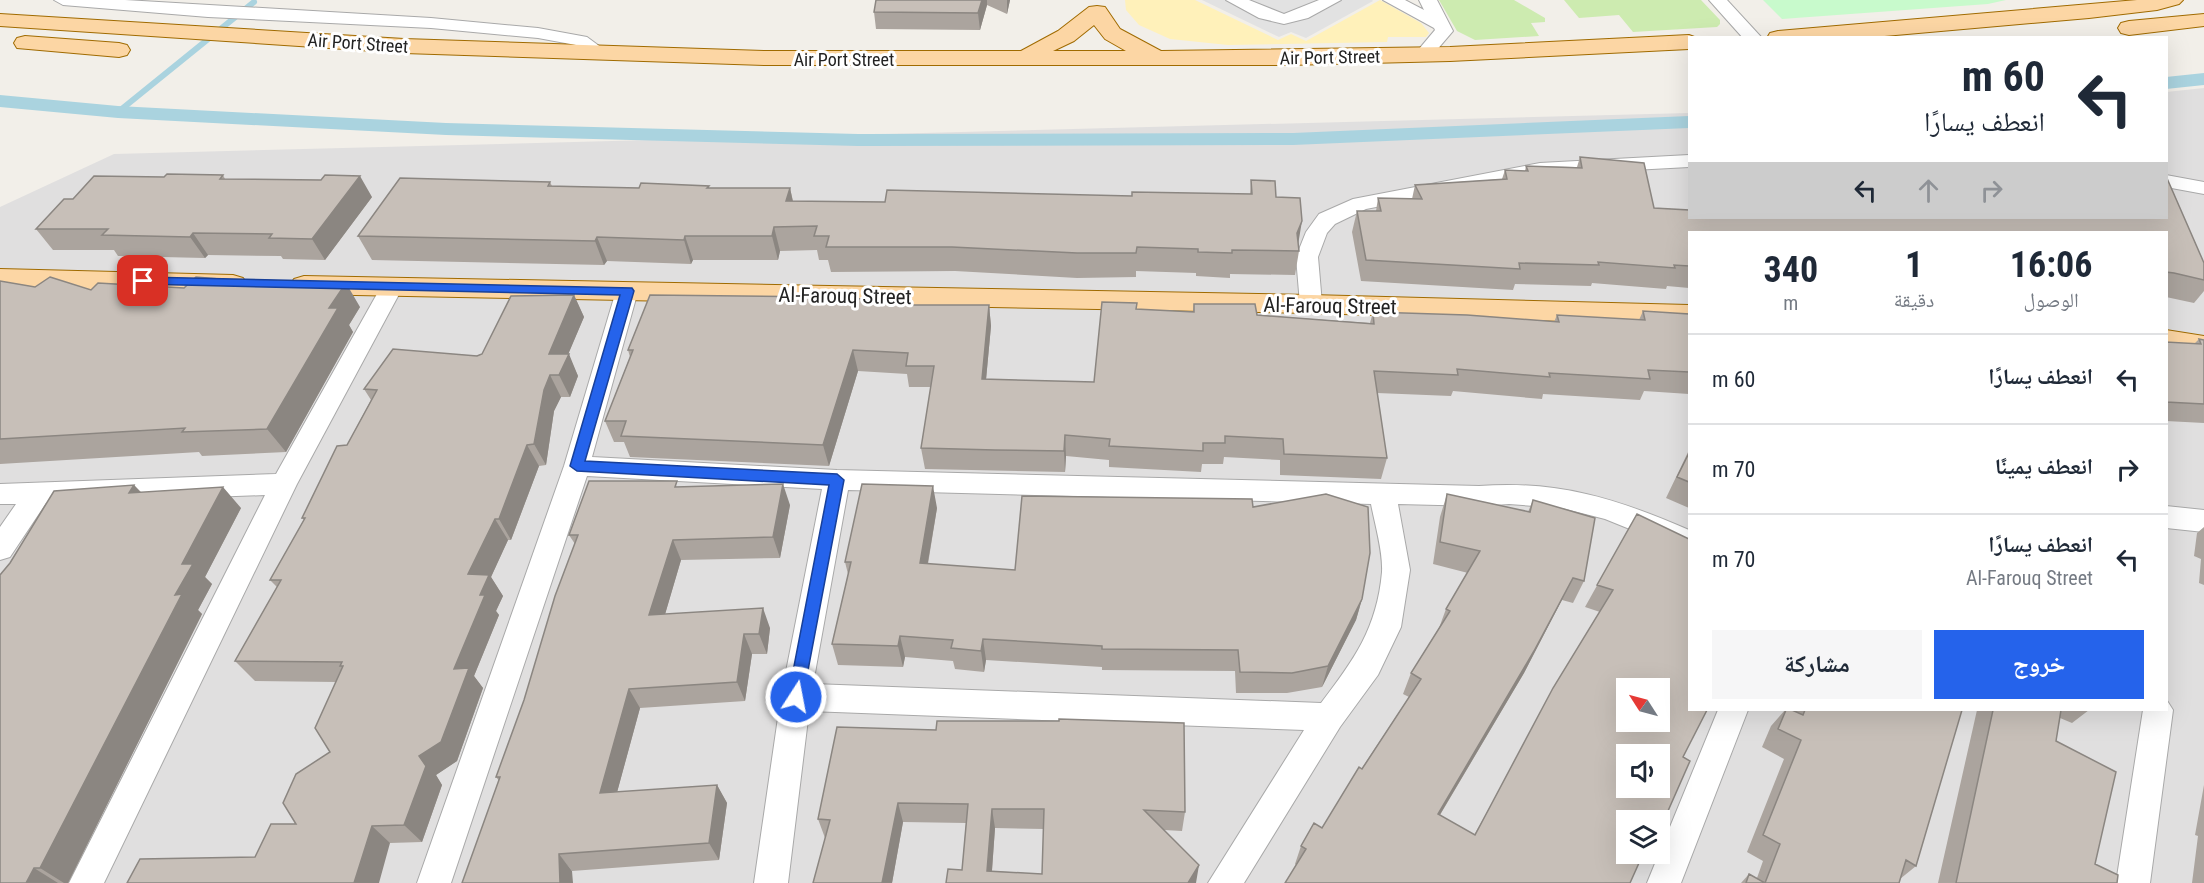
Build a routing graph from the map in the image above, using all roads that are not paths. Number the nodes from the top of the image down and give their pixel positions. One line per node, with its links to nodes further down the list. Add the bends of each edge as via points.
1 (63, 0): 11 (street)
2 (288, 0): 11 (street)
3 (316, 0): 12 (street, via 318,11)
4 (1235, 0): 5 (street, via 1287,21)
5 (1332, 0)
6 (1392, 0): 15 (street)
7 (1428, 0): 15 (street)
8 (1718, 0): 16 (street)
9 (2172, 0): 17 (main road, via 2089,12)
10 (1098, 6): 25 (main road, via 1103,26 1112,36); 26 (main road, via 1066,36); 28 (main road)
11 (233, 14): 12 (street)
12 (336, 19): 22 (street, via 546,34 581,41)
13 (0, 20): 22 (main road, Air Port Street, via 404,46)
14 (2204, 20): 18 (main road)
15 (1441, 25): 23 (street, via 1444,32)
16 (1751, 36)
17 (1802, 36)
18 (2049, 36)
19 (0, 40): 21 (main road)
20 (1688, 42): 23 (main road, Air Port Street)
21 (145, 52)
22 (601, 54): 26 (main road, Air Port Street)
23 (1423, 55): 25 (main road, Air Port Street)
24 (250, 58): 28 (main road, Air Port Street, via 803,77)
25 (1166, 58): 28 (main road, Air Port Street)
26 (1018, 59): 28 (main road, Air Port Street)
27 (1688, 60): 28 (main road, Air Port Street, via 1426,72)
28 (1085, 68)
29 (1688, 161): 35 (street, via 1540,169 1360,204 1328,219 1317,232 1307,257)
30 (2168, 181): 31 (street)
31 (2204, 188)
32 (0, 278): 33 (main road, Al-Farouq Street)
33 (393, 285): 34 (main road, Al-Farouq Street); 41 (street)
34 (627, 291): 35 (main road, Al-Farouq Street); 39 (street)
35 (1311, 304): 36 (main road, Al-Farouq Street)
36 (1688, 315)
37 (2168, 340): 38 (main road)
38 (2204, 346)
39 (577, 466): 40 (street); 54 (street)
40 (837, 480): 44 (street); 49 (street)
41 (284, 484): 42 (street); 53 (street)
42 (39, 492): 43 (street); 48 (street)
43 (0, 494)
44 (1383, 495): 47 (street, via 1479,496 1510,492 1587,501); 52 (street, via 1396,570 1386,627 1367,666)
45 (2168, 518): 46 (street)
46 (2204, 521)
47 (1688, 542)
48 (0, 549)
49 (796, 697): 52 (street); 55 (street)
50 (1733, 711): 57 (street)
51 (2158, 711): 58 (street)
52 (1329, 717): 56 (street)
53 (86, 883)
54 (434, 883)
55 (771, 883)
56 (1225, 883)
57 (1664, 883)
58 (2133, 883)

